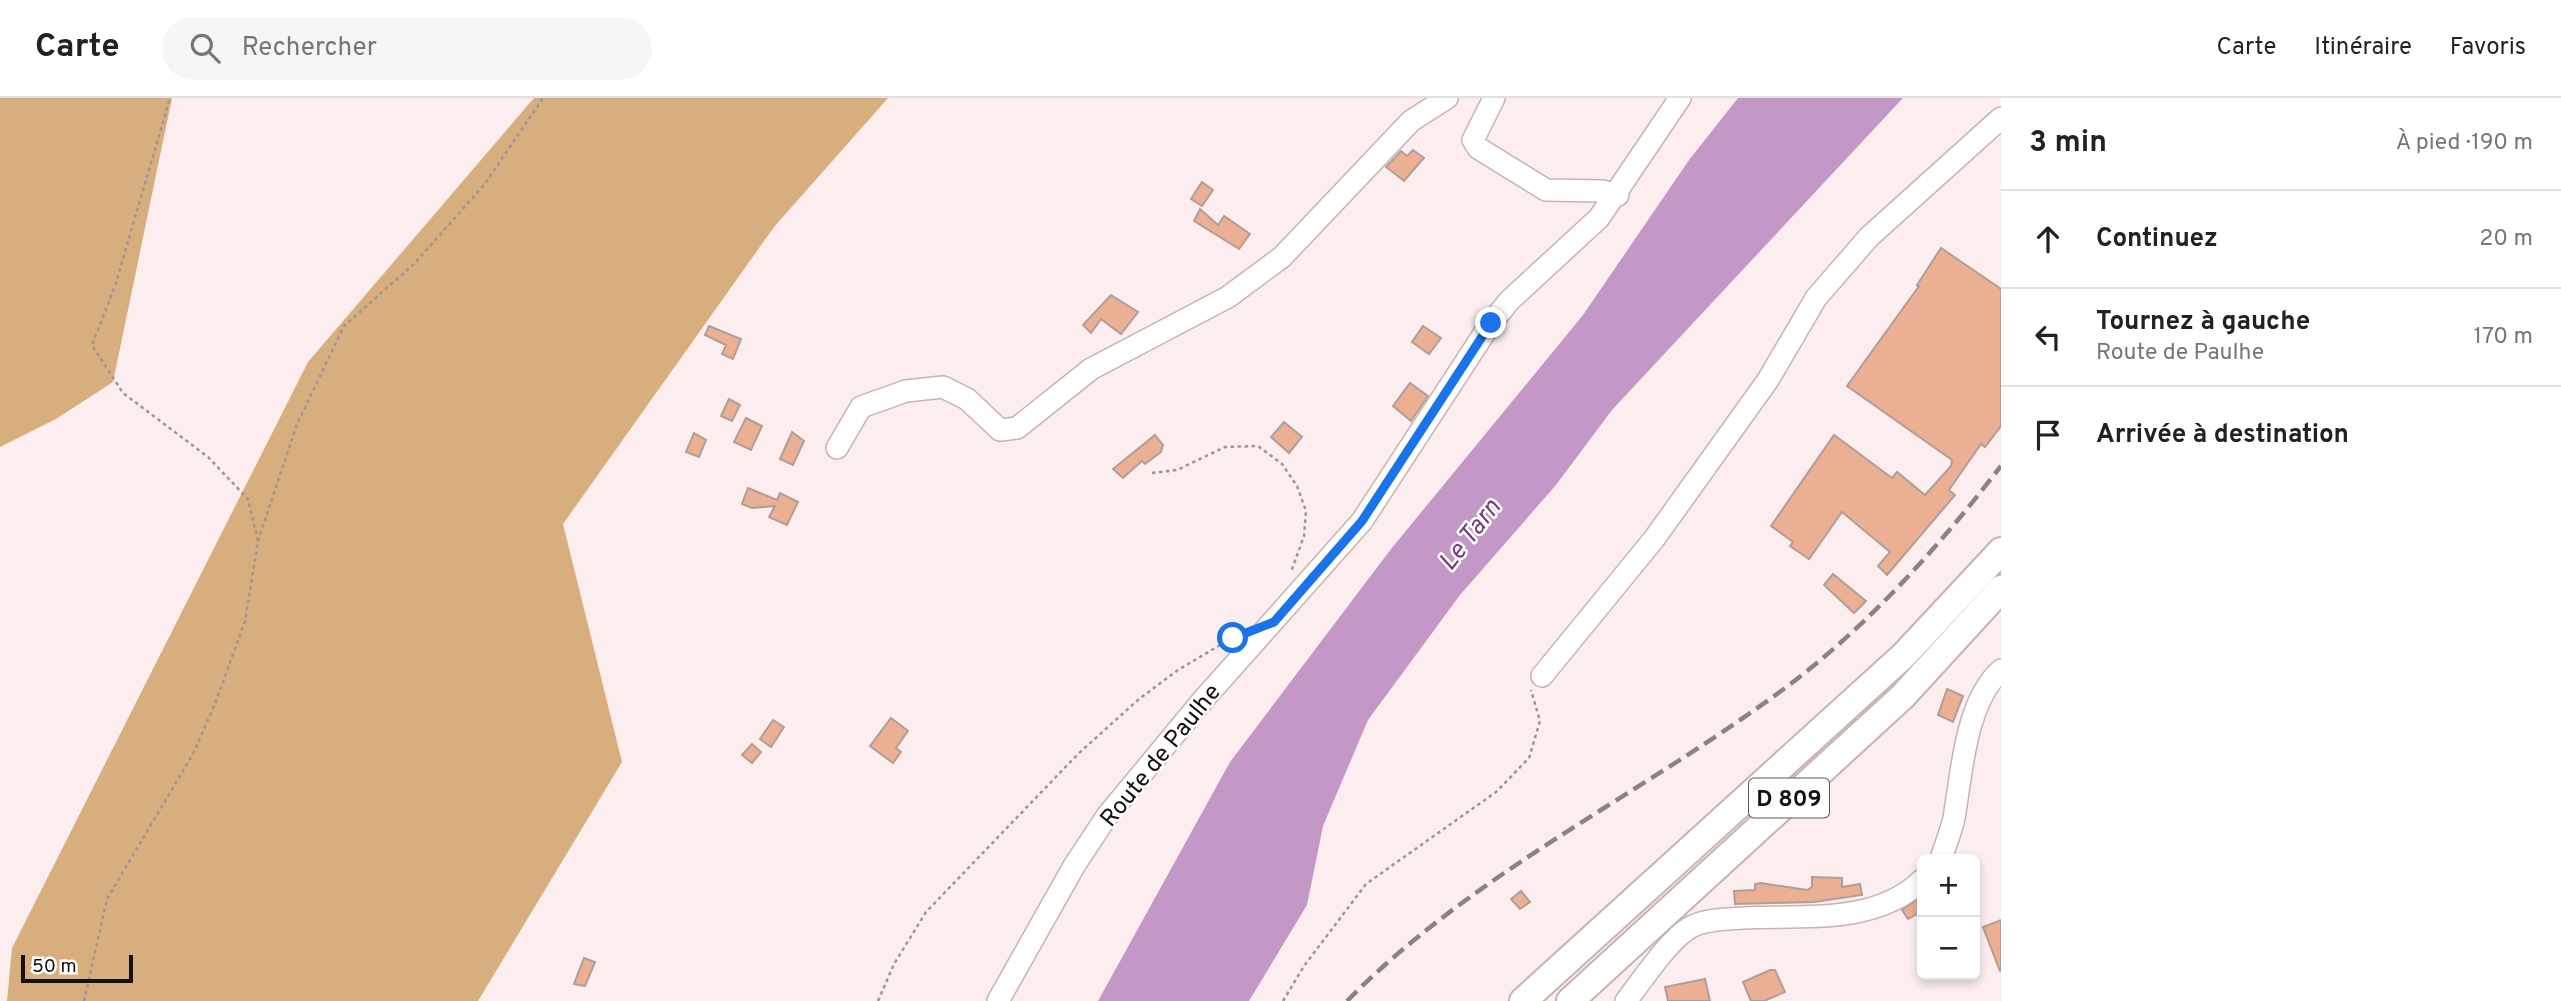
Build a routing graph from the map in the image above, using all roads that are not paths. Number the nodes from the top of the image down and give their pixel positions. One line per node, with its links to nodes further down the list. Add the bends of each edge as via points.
1 (1447, 98): 6 (street, via 1411,121 1283,257 1228,297 1091,369 1017,428 1000,430 967,400 943,387 905,391 861,407)
2 (1494, 98): 5 (street, via 1473,140 1478,148 1546,190)
3 (1680, 98): 5 (street, Route de Paulhe)
4 (2001, 118): 10 (street, via 1869,237 1816,298 1768,380 1654,539)
5 (1618, 195): 13 (street, Route de Paulhe, via 1491,323 1362,521 1116,806 1074,866)
6 (837, 448)
7 (2001, 551): 14 (main road, D 809, via 1904,654)
8 (2001, 589): 15 (main road, D 809, via 1902,697)
9 (2001, 670): 11 (street, via 1988,682 1961,756 1954,820)
10 (1542, 676)
11 (1943, 854)
12 (1917, 885): 16 (street, via 1905,896 1836,917 1784,916 1693,925)
13 (999, 1001)
14 (1523, 1001)
15 (1570, 1001)
16 (1626, 1001)

